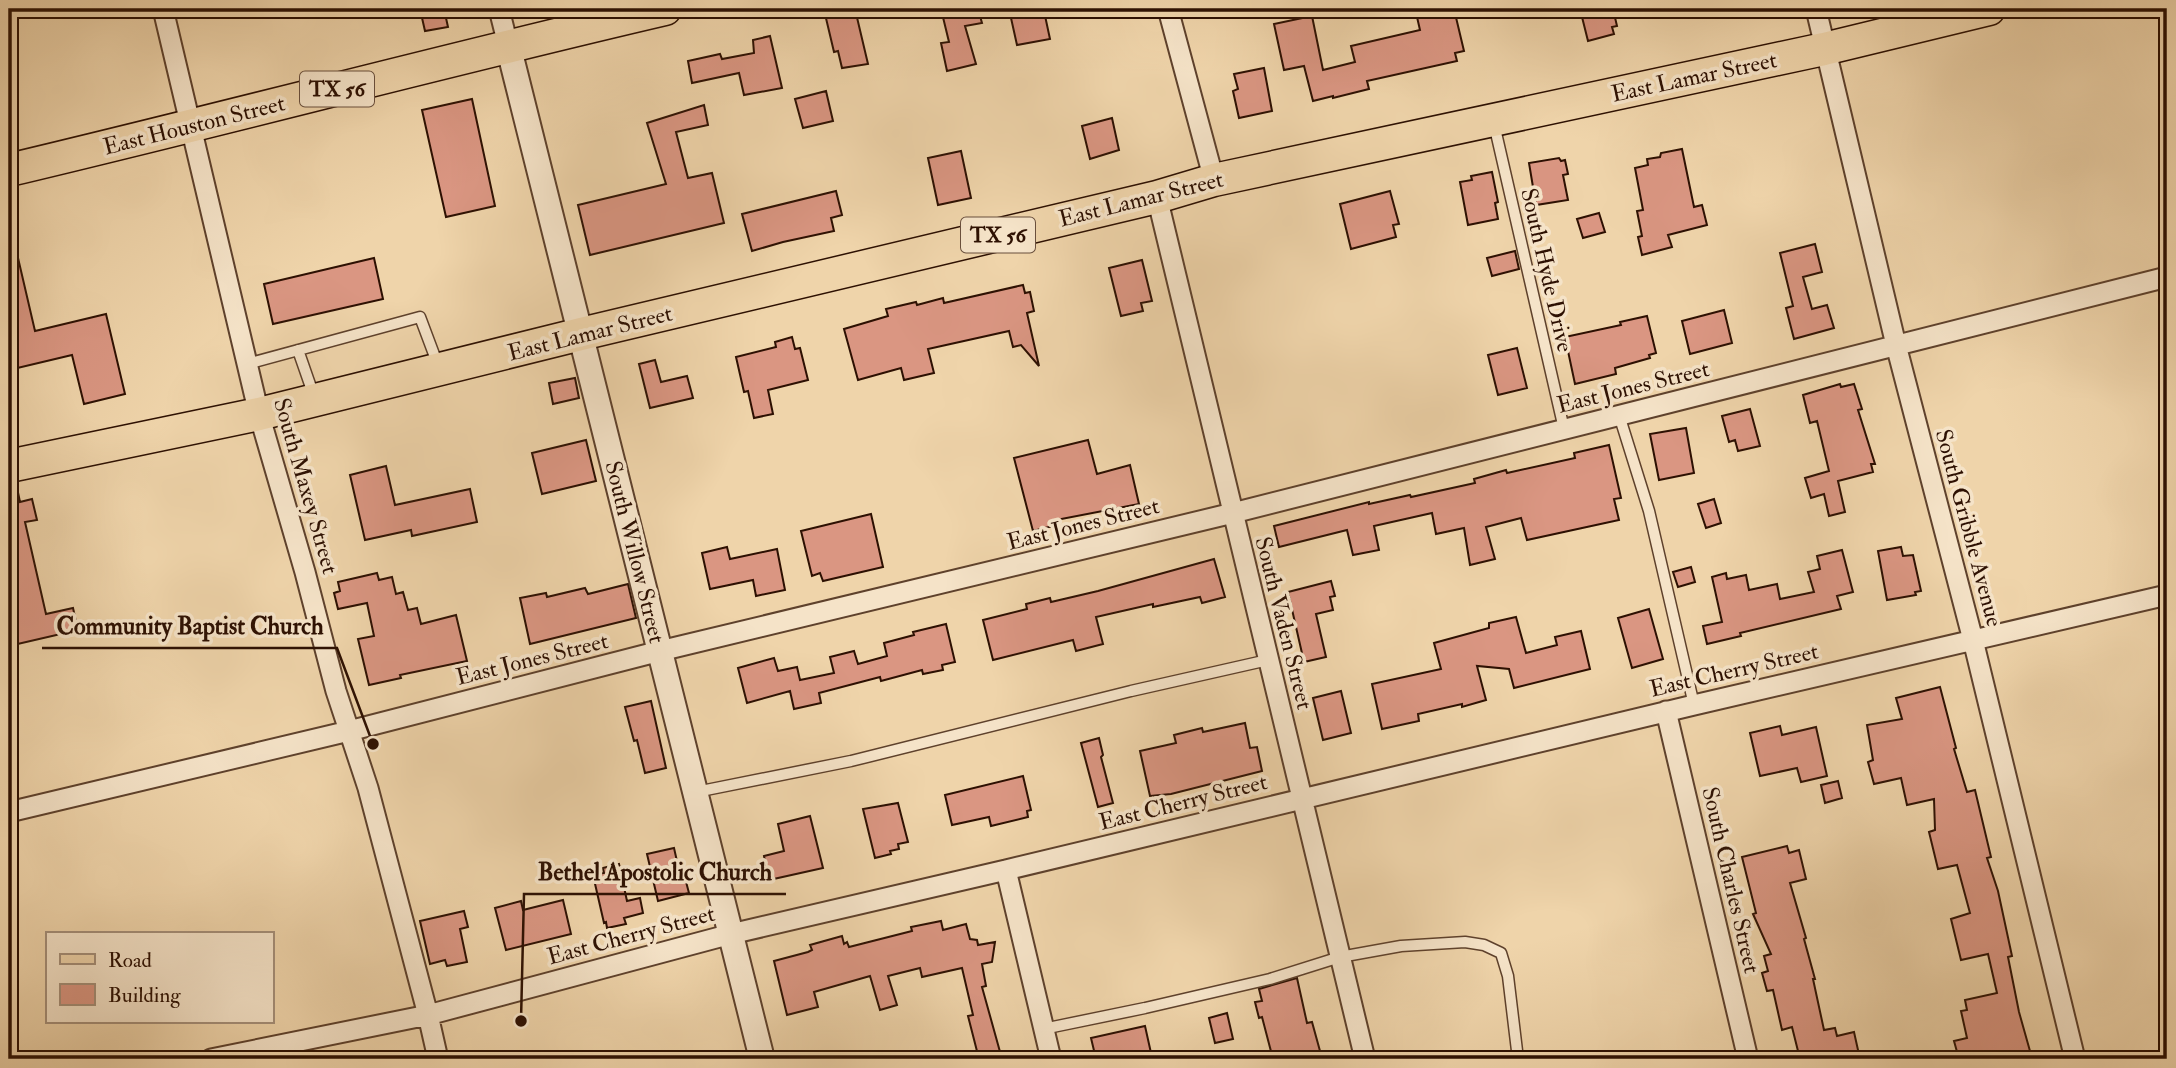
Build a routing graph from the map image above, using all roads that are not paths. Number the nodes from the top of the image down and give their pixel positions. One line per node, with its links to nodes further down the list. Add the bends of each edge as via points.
1 (163, 9): 10 (street, South Maxey Street)
2 (499, 9): 7 (street)
3 (665, 9): 7 (main road, East Houston Street / TX 56)
4 (1168, 9): 12 (street)
5 (1816, 9): 8 (street, South Gribble Avenue)
6 (1989, 9): 8 (main road, East Lamar Street / TX 56)
7 (508, 46): 10 (main road, East Houston Street / TX 56); 15 (street, South Willow Street)
8 (1824, 49): 9 (main road, East Lamar Street / TX 56); 16 (street, South Gribble Avenue)
9 (1493, 120): 12 (main road, East Lamar Street / TX 56); 23 (lane, South Hyde Drive)
10 (191, 127): 11 (main road, East Houston Street / TX 56); 18 (street, South Maxey Street)
11 (9, 170)
12 (1214, 180): 13 (main road, East Lamar Street / TX 56)
13 (1157, 197): 15 (main road, East Lamar Street / TX 56); 25 (street, South Vaden Street)
14 (2167, 277): 16 (street, East Jones Street)
15 (580, 334): 19 (main road, East Lamar Street / TX 56); 28 (street, South Willow Street)
16 (1896, 345): 22 (street, East Jones Street); 27 (street, South Gribble Avenue)
17 (298, 350): 18 (lane); 19 (lane, via 420,317); 20 (lane)
18 (247, 364): 21 (street, South Maxey Street)
19 (440, 369): 20 (main road, East Lamar Street / TX 56)
20 (316, 400): 21 (main road, East Lamar Street / TX 56)
21 (259, 414): 24 (main road, East Lamar Street / TX 56); 32 (street, South Maxey Street)
22 (1619, 415): 23 (street, East Jones Street); 30 (lane, via 1649,511)
23 (1564, 429): 25 (street, East Jones Street)
24 (9, 466)
25 (1233, 513): 28 (street, East Jones Street); 29 (street, South Vaden Street)
26 (2167, 595): 27 (street, East Cherry Street)
27 (1973, 640): 30 (street, East Cherry Street); 48 (street, South Gribble Avenue)
28 (660, 651): 32 (street, East Jones Street); 33 (street, South Willow Street)
29 (1268, 660): 33 (lane, via 851,761); 34 (street, South Vaden Street)
30 (1694, 705): 31 (street, East Cherry Street)
31 (1666, 711): 34 (street, East Cherry Street); 47 (street, South Charles Street)
32 (349, 731): 35 (street, East Jones Street); 39 (street, South Maxey Street)
33 (695, 792): 37 (street, South Willow Street)
34 (1301, 799): 36 (street, East Cherry Street); 38 (street, South Vaden Street)
35 (9, 812)
36 (1006, 870): 37 (street, East Cherry Street); 40 (street)
37 (731, 934): 39 (street, East Cherry Street); 43 (street, South Willow Street)
38 (1340, 957): 40 (lane, via 1270,979); 45 (street, South Vaden Street); 46 (lane, via 1438,942 1484,945 1501,953)
39 (428, 1015): 41 (street, East Cherry Street); 42 (street, South Maxey Street)
40 (1043, 1029): 44 (street)
41 (211, 1059)
42 (438, 1059)
43 (762, 1059)
44 (1051, 1059)
45 (1365, 1059)
46 (1518, 1059)
47 (1748, 1059)
48 (2075, 1059)

